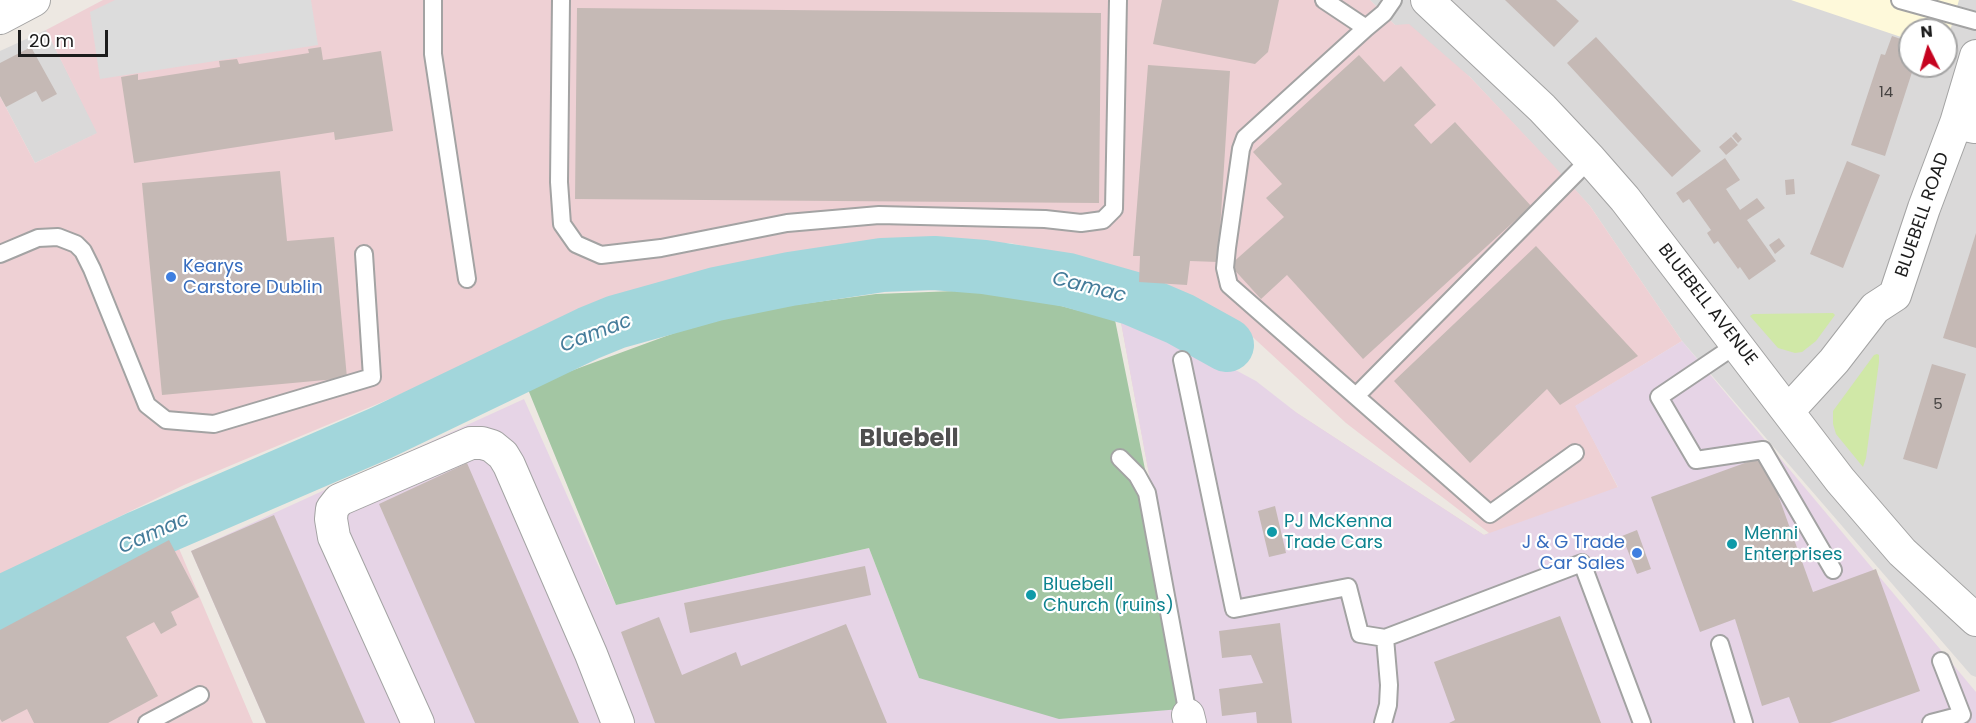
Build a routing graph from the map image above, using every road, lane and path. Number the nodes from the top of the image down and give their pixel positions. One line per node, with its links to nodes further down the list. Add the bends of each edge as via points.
1 (34, 0): 9 (street)
2 (433, 0): 17 (lane, via 433,54)
3 (561, 0): 4 (lane, via 562,224 576,244 601,255 787,224 879,215 1081,223 1103,220 1114,209)
4 (1118, 0)
5 (1324, 0): 11 (lane)
6 (1393, 0): 11 (lane)
7 (1427, 0): 14 (street, BLUEBELL AVENUE, via 1534,100)
8 (1900, 0): 10 (lane)
9 (0, 18)
10 (1976, 21)
11 (1366, 28): 20 (lane, via 1245,138 1225,268 1229,285)
12 (1976, 56): 13 (street, BLUEBELL ROAD)
13 (1966, 125): 21 (street, BLUEBELL ROAD, via 1924,208 1895,295 1875,308)
14 (1590, 159): 18 (street, BLUEBELL AVENUE); 20 (lane)
15 (0, 254): 16 (lane, via 38,238 58,237 76,244 92,269 147,405 166,420 214,424 372,377)
16 (364, 254)
17 (467, 279)
18 (1736, 345): 21 (street, BLUEBELL AVENUE); 24 (lane, via 1659,397 1696,460 1763,450)
19 (1182, 360): 26 (lane, via 1233,609 1348,587 1360,634)
20 (1356, 396): 22 (lane, via 1490,514)
21 (1789, 410): 25 (street, BLUEBELL AVENUE, via 1840,480 1902,552)
22 (1575, 453)
23 (1120, 458): 30 (lane, via 1137,475 1147,493)
24 (1833, 570)
25 (1976, 620)
26 (1385, 638): 34 (lane, via 1389,685); 35 (lane, via 1582,563)
27 (1720, 644): 36 (lane)
28 (1941, 661): 37 (lane, via 1962,715)
29 (200, 695): 31 (lane)
30 (1189, 719)
31 (147, 723)
32 (418, 723): 33 (street, via 334,537 332,509 339,500 471,443 492,446 509,465)
33 (618, 723)
34 (1383, 723)
35 (1642, 723)
36 (1744, 723)
37 (1932, 723)

